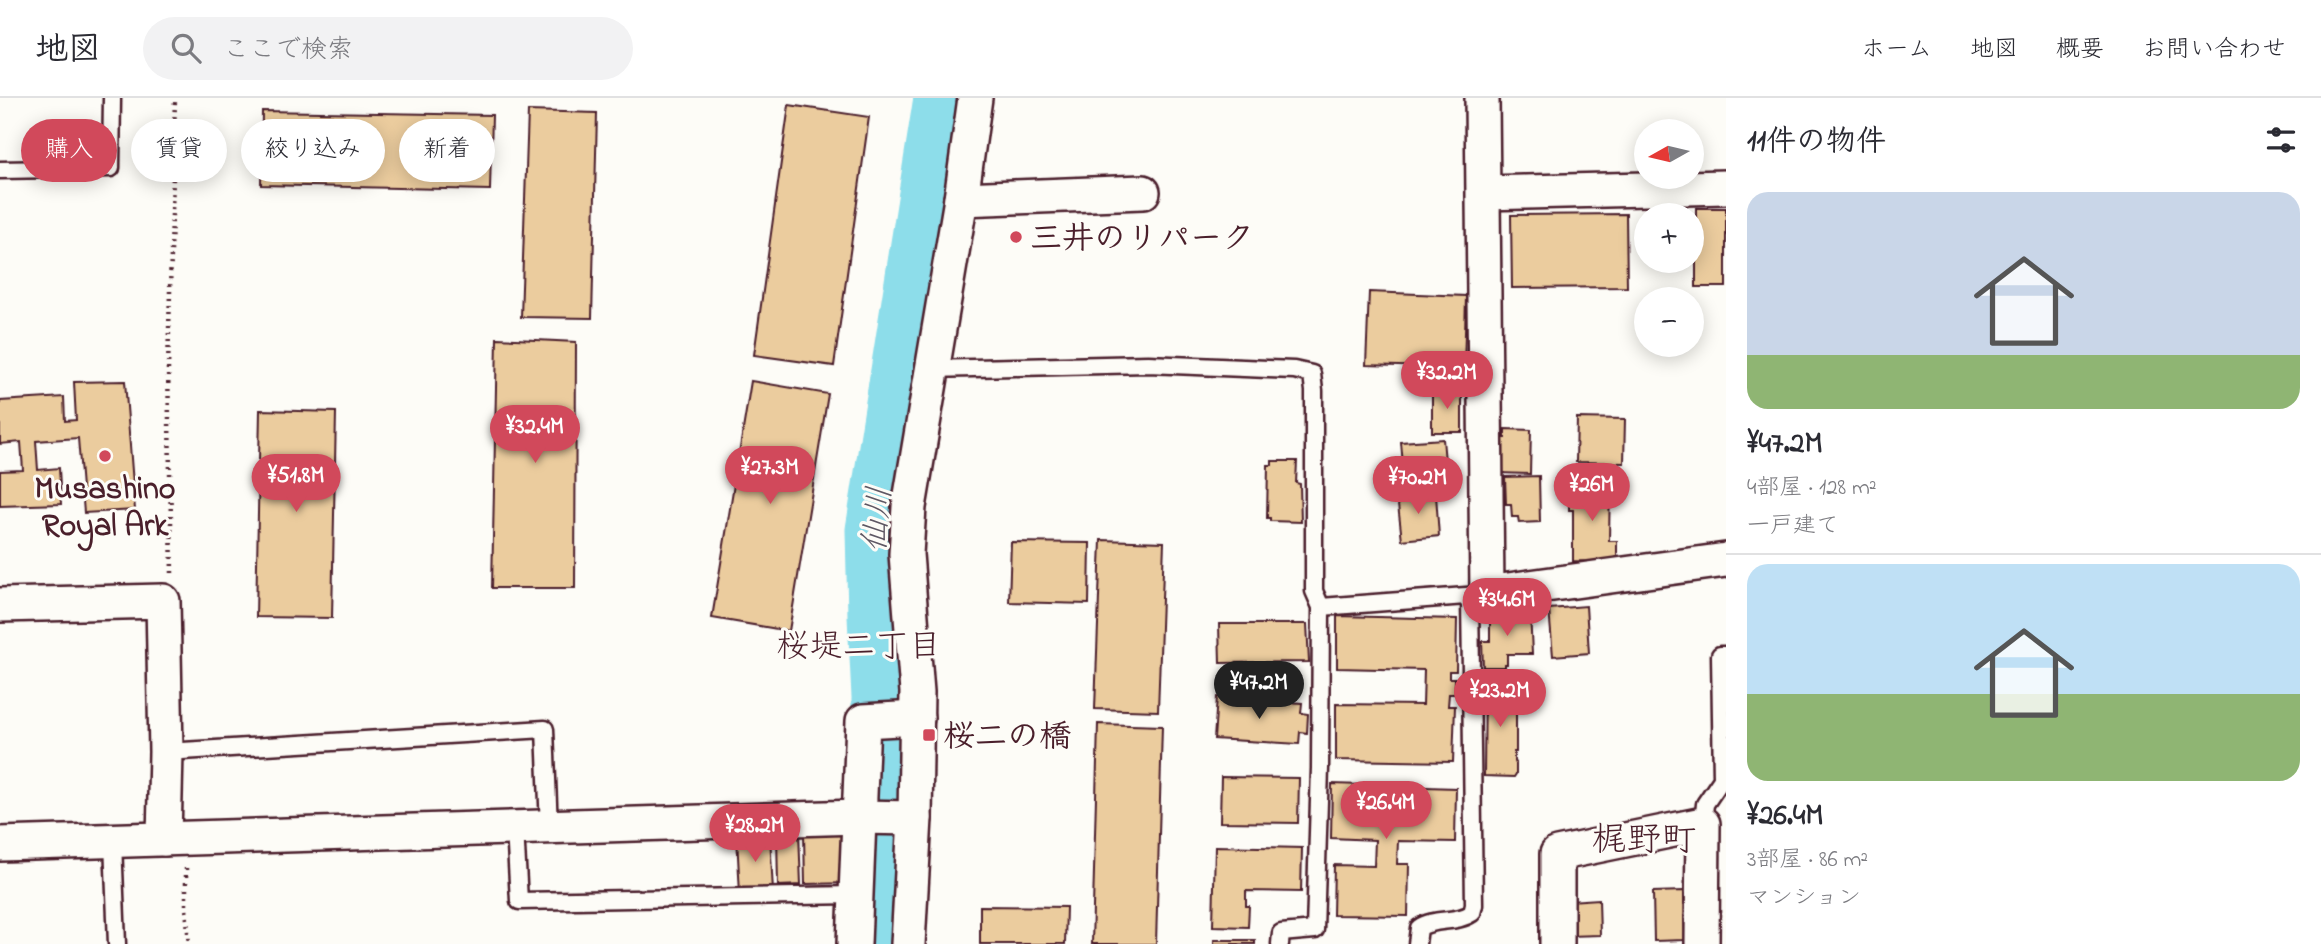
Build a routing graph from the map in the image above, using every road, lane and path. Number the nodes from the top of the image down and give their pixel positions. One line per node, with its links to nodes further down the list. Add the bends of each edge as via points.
1 (112, 98): 5 (lane, via 111,168)
2 (175, 98): 12 (path, via 168,369)
3 (975, 98): 9 (street)
4 (1482, 98): 8 (street)
5 (0, 170)
6 (1726, 187): 8 (street)
7 (1143, 192): 9 (street)
8 (1484, 192): 13 (street)
9 (961, 199): 10 (street)
10 (931, 369): 15 (lane, via 1148,364 1312,374 1314,591); 17 (street, via 906,554)
11 (1726, 560): 13 (street)
12 (172, 574)
13 (1479, 594): 15 (lane); 33 (lane, via 1474,905 1465,918 1425,923 1419,928)
14 (0, 605): 18 (street, via 163,601)
15 (1321, 607): 32 (lane, via 1315,930 1281,933)
16 (1726, 655): 21 (lane, via 1720,655 1722,779 1705,804)
17 (917, 718): 19 (street, via 863,721); 20 (street)
18 (166, 752): 23 (lane, via 545,729); 24 (street)
19 (857, 817): 20 (street); 23 (street); 27 (street)
20 (915, 818): 31 (street)
21 (1703, 824): 34 (street, via 1558,854); 35 (street)
22 (514, 828): 23 (street); 24 (street); 27 (lane, via 519,901)
23 (549, 828)
24 (175, 838): 25 (street); 29 (path)
25 (113, 842): 26 (street); 28 (lane)
26 (0, 844)
27 (855, 895): 30 (street)
28 (117, 944)
29 (189, 944)
30 (854, 944)
31 (908, 944)
32 (1280, 944)
33 (1417, 944)
34 (1557, 944)
35 (1702, 944)

